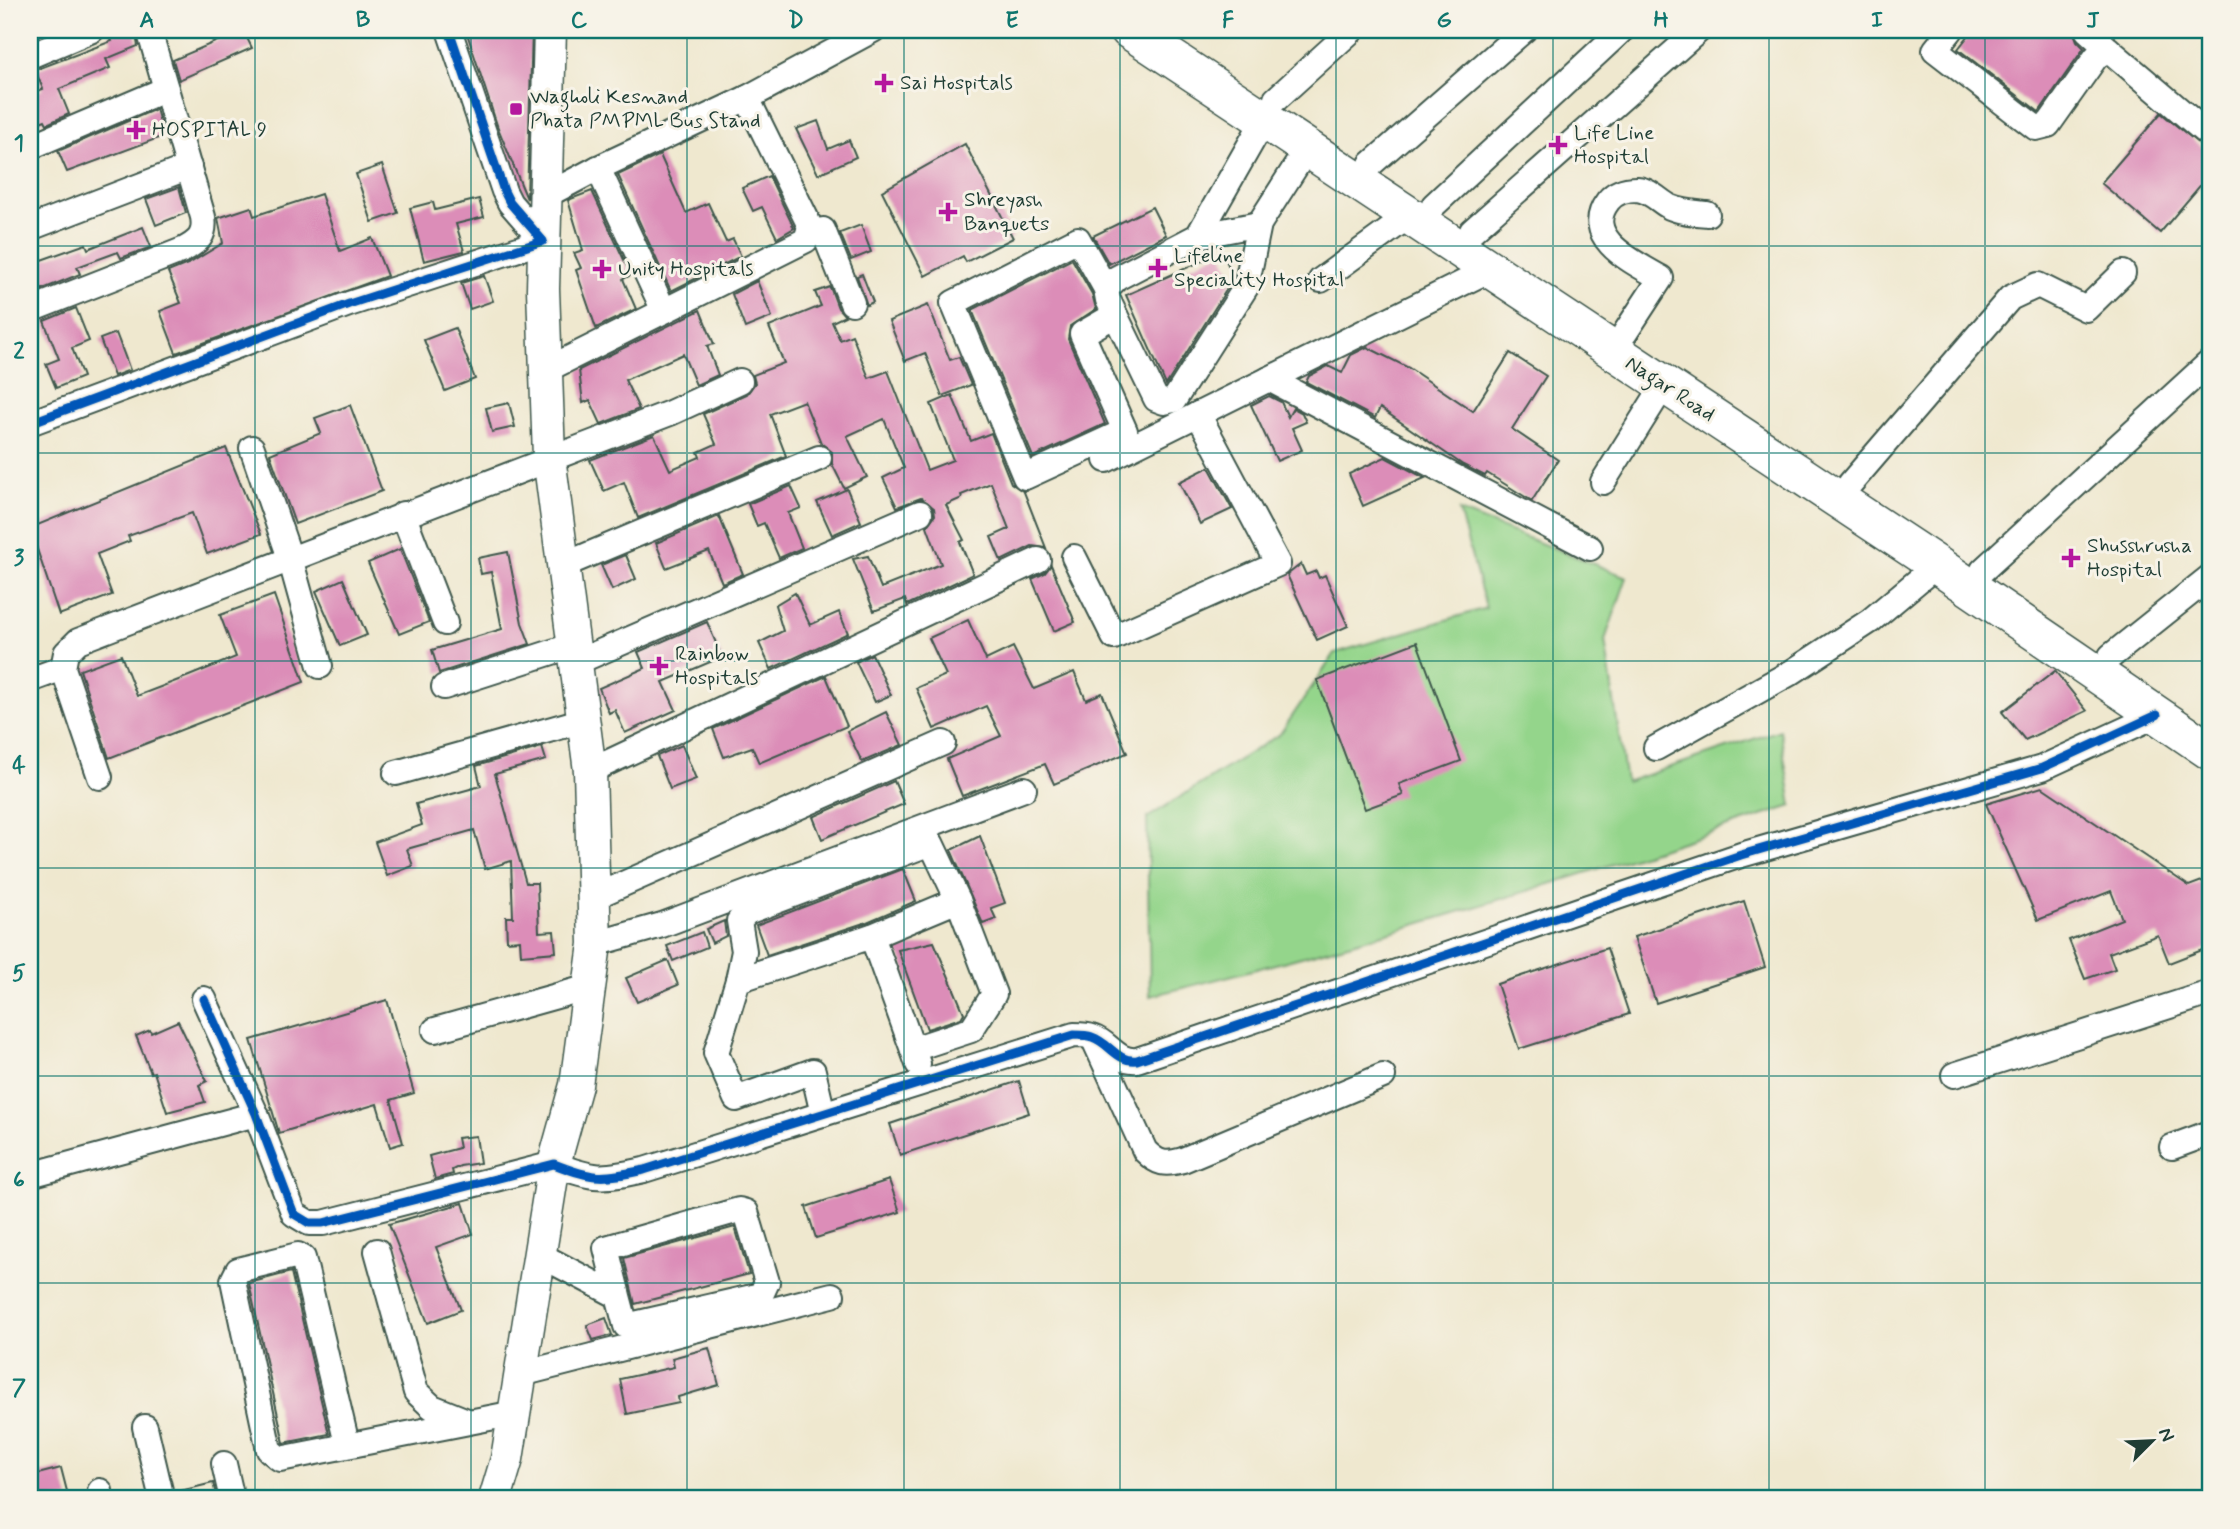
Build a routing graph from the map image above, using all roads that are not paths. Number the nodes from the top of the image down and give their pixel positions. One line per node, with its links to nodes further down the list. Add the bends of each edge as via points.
1 (92, 30): 15 (street)
2 (149, 30): 17 (street)
3 (449, 30): 34 (street, via 504,191)
4 (550, 30): 26 (main road)
5 (873, 30): 18 (street)
6 (1129, 30): 16 (highway, Nagar Road)
7 (1170, 30): 16 (highway, Nagar Road)
8 (1352, 30): 19 (street)
9 (1524, 30): 23 (street)
10 (1622, 30): 27 (street)
11 (1699, 30): 31 (street)
12 (1951, 30): 14 (street, via 1935,50 2036,128 2048,125 2096,57)
13 (2087, 30): 14 (street)
14 (2108, 49): 20 (street)
15 (30, 56)
16 (1234, 85): 19 (highway, Nagar Road)
17 (166, 89): 21 (street); 24 (street)
18 (747, 98): 25 (street); 32 (street, via 806,218)
19 (1270, 110): 22 (highway, Nagar Road); 23 (highway, Nagar Road); 33 (street)
20 (2210, 136)
21 (30, 147)
22 (1307, 149): 27 (highway, Nagar Road); 29 (street)
23 (1371, 164): 27 (highway, Nagar Road)
24 (189, 167): 30 (street); 40 (street, via 204,226 196,243)
25 (598, 167): 26 (street); 41 (street)
26 (543, 197): 34 (main road)
27 (1421, 211): 31 (highway, Nagar Road); 35 (highway, Nagar Road); 37 (street)
28 (1707, 214): 43 (street, via 1669,206 1640,189 1617,192 1609,201 1601,224 1611,246 1661,278)
29 (1259, 224): 33 (street); 42 (street, via 1246,287 1174,400 1156,399)
30 (30, 228)
31 (1472, 231): 43 (highway, Nagar Road)
32 (809, 234): 39 (street, via 823,230); 41 (street, via 798,245)
33 (1198, 236): 38 (street, via 1116,278)
34 (543, 241): 45 (main road); 50 (street, via 349,304)
35 (1489, 270): 46 (street); 48 (highway, Nagar Road)
36 (2123, 273): 56 (street, via 2086,309 2038,285 2010,298)
37 (1321, 280)
38 (1106, 289): 42 (street); 42 (street, via 1078,239 953,303 1025,477 1125,431 1082,334)
39 (852, 303)
40 (30, 309)
41 (664, 311): 45 (street)
42 (1115, 315)
43 (1626, 333): 56 (highway, Nagar Road)
44 (2210, 362): 65 (street)
45 (546, 370): 52 (main road)
46 (1269, 379): 49 (street); 59 (street)
47 (740, 381): 52 (street, via 670,413)
48 (1664, 385): 55 (street); 64 (highway, Nagar Road)
49 (1198, 414): 54 (street); 60 (street, via 1278,564 1114,637)
50 (30, 423)
51 (252, 448): 61 (street)
52 (549, 457): 58 (street); 63 (main road)
53 (819, 458): 63 (street)
54 (1106, 460)
55 (1603, 482)
56 (1850, 484): 65 (highway, Nagar Road)
57 (920, 513): 68 (street)
58 (403, 514): 61 (street); 67 (street)
59 (1590, 548)
60 (1074, 557)
61 (290, 558): 70 (street); 71 (street, via 85,637 66,653)
62 (1038, 560): 80 (street)
63 (564, 565): 68 (main road)
64 (1937, 565): 74 (highway, Nagar Road); 78 (street, via 1870,621 1804,664)
65 (1983, 570): 69 (highway, Nagar Road)
66 (2210, 577): 69 (street)
67 (445, 624)
68 (576, 654): 73 (street); 75 (main road)
69 (2111, 656): 76 (highway, Nagar Road)
70 (320, 666)
71 (63, 668): 72 (street); 82 (street)
72 (30, 680)
73 (444, 687)
74 (2157, 715): 79 (highway, Nagar Road); 93 (street, via 2042,768 1741,855 1137,1060 1118,1057)
75 (584, 719): 80 (main road); 81 (street)
76 (2210, 722)
77 (943, 743): 84 (street)
78 (1656, 748)
79 (2210, 751)
80 (590, 771): 84 (main road)
81 (396, 773)
82 (100, 777)
83 (1024, 789): 87 (street, via 662,925)
84 (596, 896): 87 (main road)
85 (958, 900): 86 (street); 88 (street, via 931,844 898,854 747,912 739,921 744,951); 94 (street, via 995,995 971,1030)
86 (872, 936): 88 (street); 94 (street)
87 (595, 944): 89 (main road)
88 (738, 980): 99 (street, via 716,1053 736,1099 813,1071)
89 (589, 987): 92 (street); 102 (main road, via 576,1085)
90 (2210, 993): 95 (street)
91 (204, 999): 98 (street)
92 (435, 1030)
93 (1092, 1037): 96 (street, via 1145,1151 1156,1162 1166,1164); 97 (street, via 1074,1035)
94 (913, 1049): 97 (street)
95 (1954, 1074)
96 (1384, 1076)
97 (926, 1083): 99 (street)
98 (256, 1114): 102 (street, via 293,1214 309,1223); 103 (street)
99 (823, 1114): 102 (street, via 604,1179)
100 (2210, 1133): 101 (street)
101 (2172, 1147)
102 (554, 1164): 105 (main road)
103 (30, 1175)
104 (377, 1251): 110 (street, via 416,1392 432,1407)
105 (540, 1255): 107 (street); 108 (main road)
106 (832, 1295): 108 (street)
107 (618, 1296): 107 (street, via 626,1326 761,1295 767,1282 746,1212 738,1210 606,1248)
108 (521, 1374): 109 (main road)
109 (515, 1413): 110 (street); 116 (main road)
110 (468, 1422): 112 (street)
111 (145, 1427): 114 (street)
112 (347, 1444): 112 (street, via 280,1459 269,1450 233,1280 238,1270 298,1255 303,1258)
113 (224, 1464): 115 (street)
114 (162, 1499)
115 (232, 1499)
116 (495, 1499)

